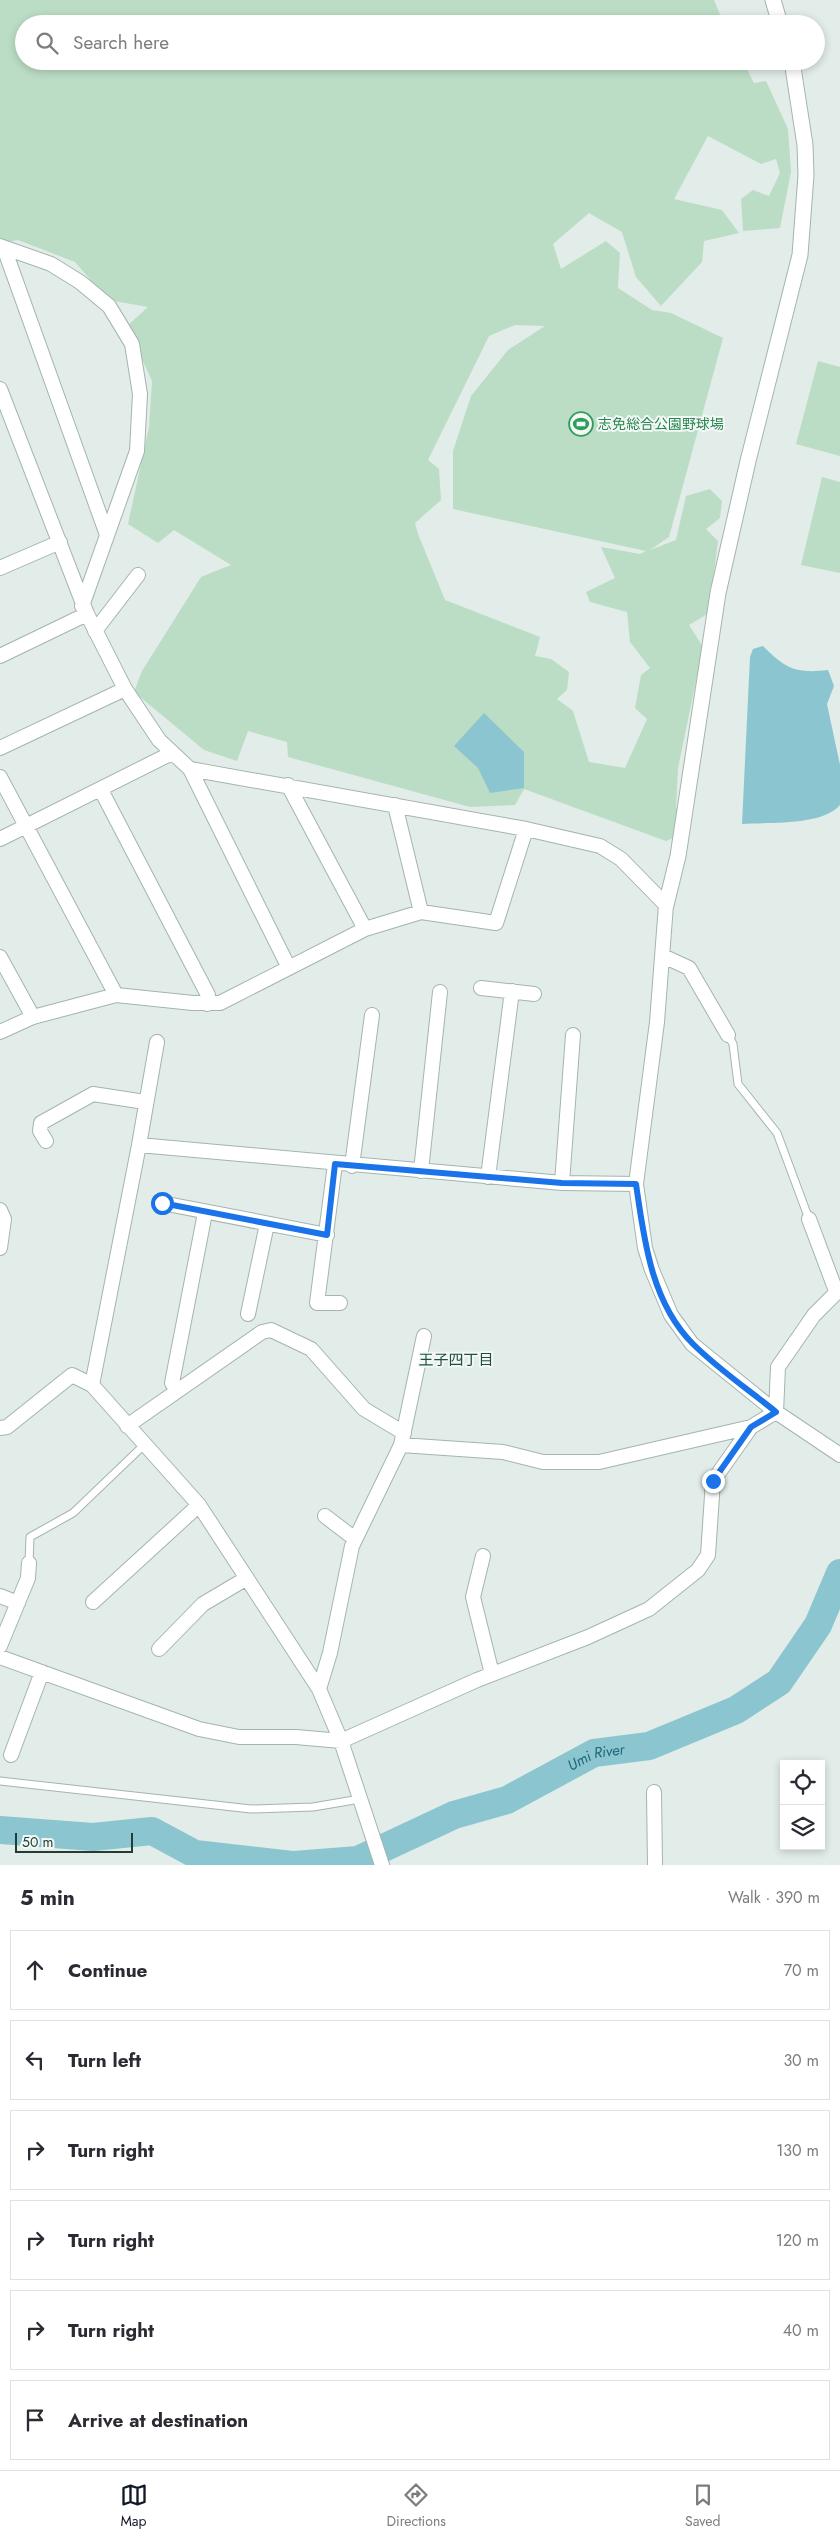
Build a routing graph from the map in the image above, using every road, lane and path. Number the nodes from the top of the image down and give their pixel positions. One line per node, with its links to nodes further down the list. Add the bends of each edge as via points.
1 (773, 0): 2 (street)
2 (777, 15)
3 (793, 70): 24 (street, via 805,145 800,255 718,593 678,856)
4 (2, 247): 6 (street); 6 (street, via 51,264 80,282 109,306 132,344 140,394 137,451)
5 (0, 389): 7 (street)
6 (107, 535): 10 (street)
7 (60, 542): 8 (street); 10 (street)
8 (0, 568)
9 (138, 575): 11 (street)
10 (84, 610): 11 (street); 12 (street)
11 (95, 631): 13 (street)
12 (0, 656)
13 (124, 689): 14 (street); 15 (street, via 158,740)
14 (0, 748)
15 (172, 753): 16 (street); 19 (street)
16 (190, 769): 18 (street); 29 (street)
17 (0, 777): 21 (street)
18 (288, 785): 20 (street); 26 (street)
19 (101, 790): 21 (street); 35 (street, via 208,995)
20 (395, 805): 22 (street); 25 (street)
21 (26, 827): 23 (street); 34 (street)
22 (526, 829): 24 (street, via 600,846 621,859); 25 (street, via 496,923)
23 (0, 839)
24 (666, 905): 27 (street)
25 (421, 912): 26 (street)
26 (364, 928): 29 (street)
27 (663, 956): 40 (street, via 688,968); 50 (street)
28 (0, 957): 37 (street)
29 (288, 968): 35 (street, via 220,1003)
30 (480, 988): 31 (street)
31 (512, 991): 33 (street); 48 (street)
32 (440, 992): 47 (street)
33 (534, 994)
34 (116, 995): 35 (street); 37 (street)
35 (207, 1004)
36 (372, 1015): 46 (street)
37 (33, 1017): 38 (street)
38 (0, 1032)
39 (573, 1035): 49 (street)
40 (728, 1036): 54 (lane, via 734,1044 738,1084 777,1133)
41 (157, 1042): 42 (street)
42 (145, 1102): 43 (street, via 93,1094 41,1123 40,1131); 44 (street)
43 (46, 1141)
44 (139, 1146): 45 (street); 62 (street)
45 (335, 1164): 46 (street); 56 (street)
46 (352, 1166): 47 (street)
47 (421, 1171): 48 (street)
48 (488, 1177): 49 (street)
49 (562, 1183): 50 (street)
50 (636, 1184): 64 (street, via 645,1248 671,1315 692,1344)
51 (162, 1203): 53 (street)
52 (0, 1210): 57 (street, via 4,1219)
53 (205, 1213): 55 (street); 63 (street, via 172,1383)
54 (809, 1219): 58 (street)
55 (267, 1224): 56 (street); 60 (street)
56 (327, 1235): 59 (street, via 316,1302)
57 (0, 1248)
58 (838, 1290): 64 (street, via 814,1315 778,1367)
59 (340, 1303)
60 (248, 1314)
61 (424, 1336): 68 (street)
62 (92, 1386): 65 (street); 67 (street, via 72,1375 7,1427)
63 (177, 1390): 65 (street); 68 (street, via 262,1332 271,1330 311,1349 364,1409)
64 (776, 1412): 66 (street); 70 (street)
65 (127, 1426): 69 (street)
66 (751, 1427): 68 (street, via 599,1462 543,1462 503,1452); 84 (street, via 713,1481 708,1555 698,1570 650,1609)
67 (0, 1428)
68 (403, 1439): 73 (street)
69 (144, 1445): 71 (street); 75 (lane, via 73,1513 30,1537)
70 (840, 1455)
71 (199, 1505): 76 (street); 78 (street)
72 (326, 1516): 73 (street)
73 (355, 1539): 85 (street)
74 (483, 1556): 84 (street, via 473,1597)
75 (29, 1563): 79 (street, via 28,1578)
76 (248, 1578): 81 (street, via 203,1604); 85 (street)
77 (0, 1596): 79 (street)
78 (93, 1602)
79 (18, 1603): 80 (street)
80 (0, 1646)
81 (158, 1650)
82 (0, 1657): 83 (street)
83 (42, 1672): 86 (street, via 199,1729 239,1737); 87 (street)
84 (492, 1674): 86 (street)
85 (319, 1689): 86 (street)
86 (341, 1740): 90 (street)
87 (11, 1755)
88 (0, 1781): 90 (lane, via 251,1809)
89 (654, 1792): 92 (street)
90 (362, 1802): 91 (street)
91 (382, 1865)
92 (655, 1865)

